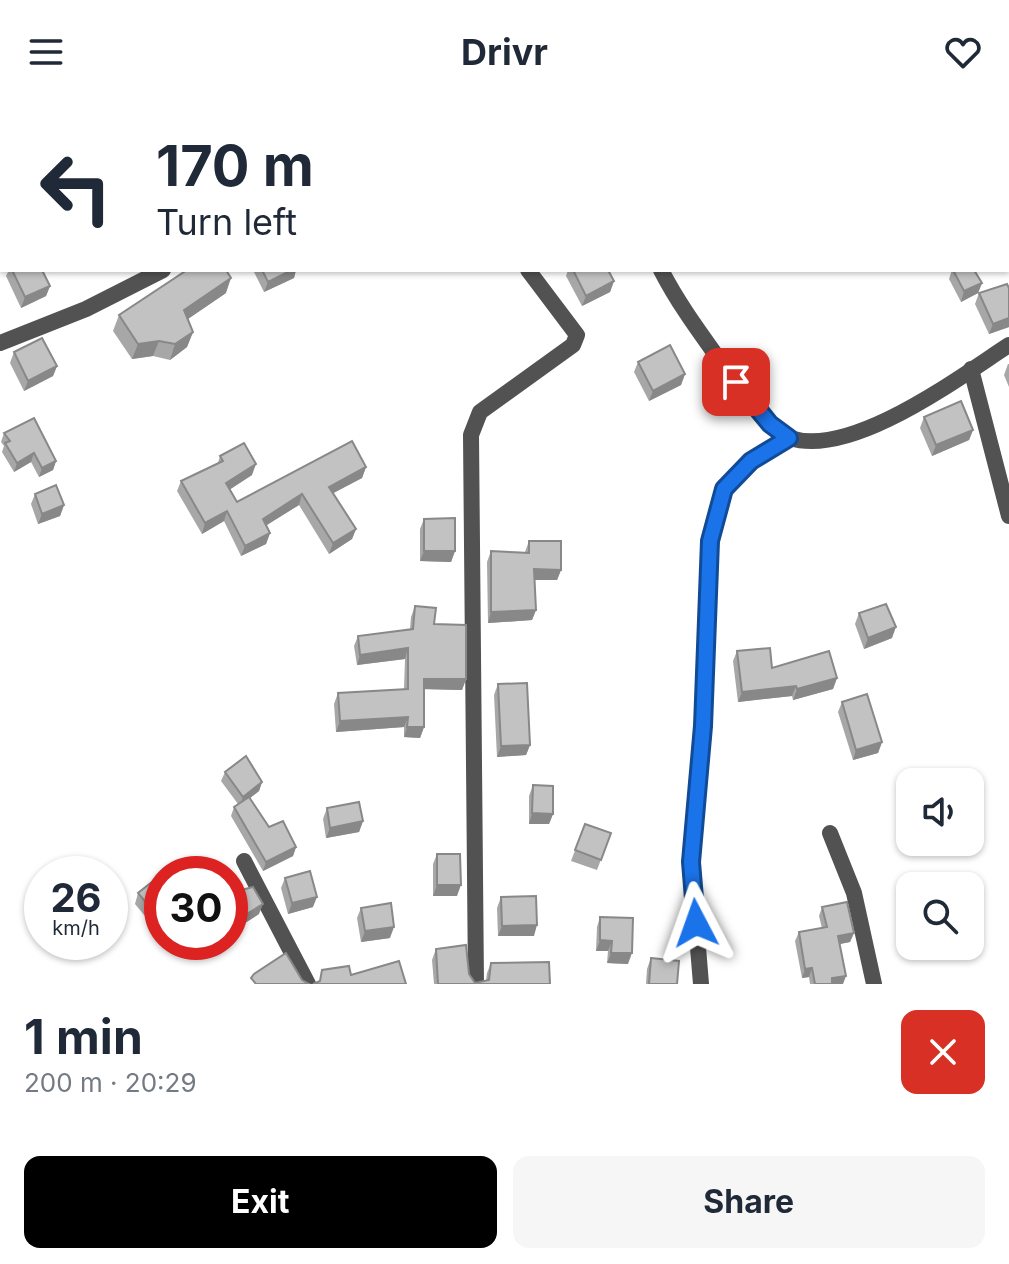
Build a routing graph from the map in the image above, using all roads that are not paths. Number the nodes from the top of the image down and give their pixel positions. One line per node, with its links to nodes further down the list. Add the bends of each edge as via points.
1 (159, 272): 4 (street, via 86,309)
2 (530, 272): 12 (street, via 577,335 573,345 480,412 471,435)
3 (662, 272): 7 (street, via 679,306 736,382 770,424)
4 (0, 343)
5 (1009, 345): 6 (street)
6 (971, 369): 7 (street, via 868,431 824,442); 8 (street)
7 (789, 438): 13 (street, via 751,461 724,489 710,541 691,862)
8 (1009, 516)
9 (830, 833): 14 (street, via 854,893)
10 (248, 869): 11 (street)
11 (308, 984)
12 (476, 984)
13 (701, 984)
14 (874, 984)

